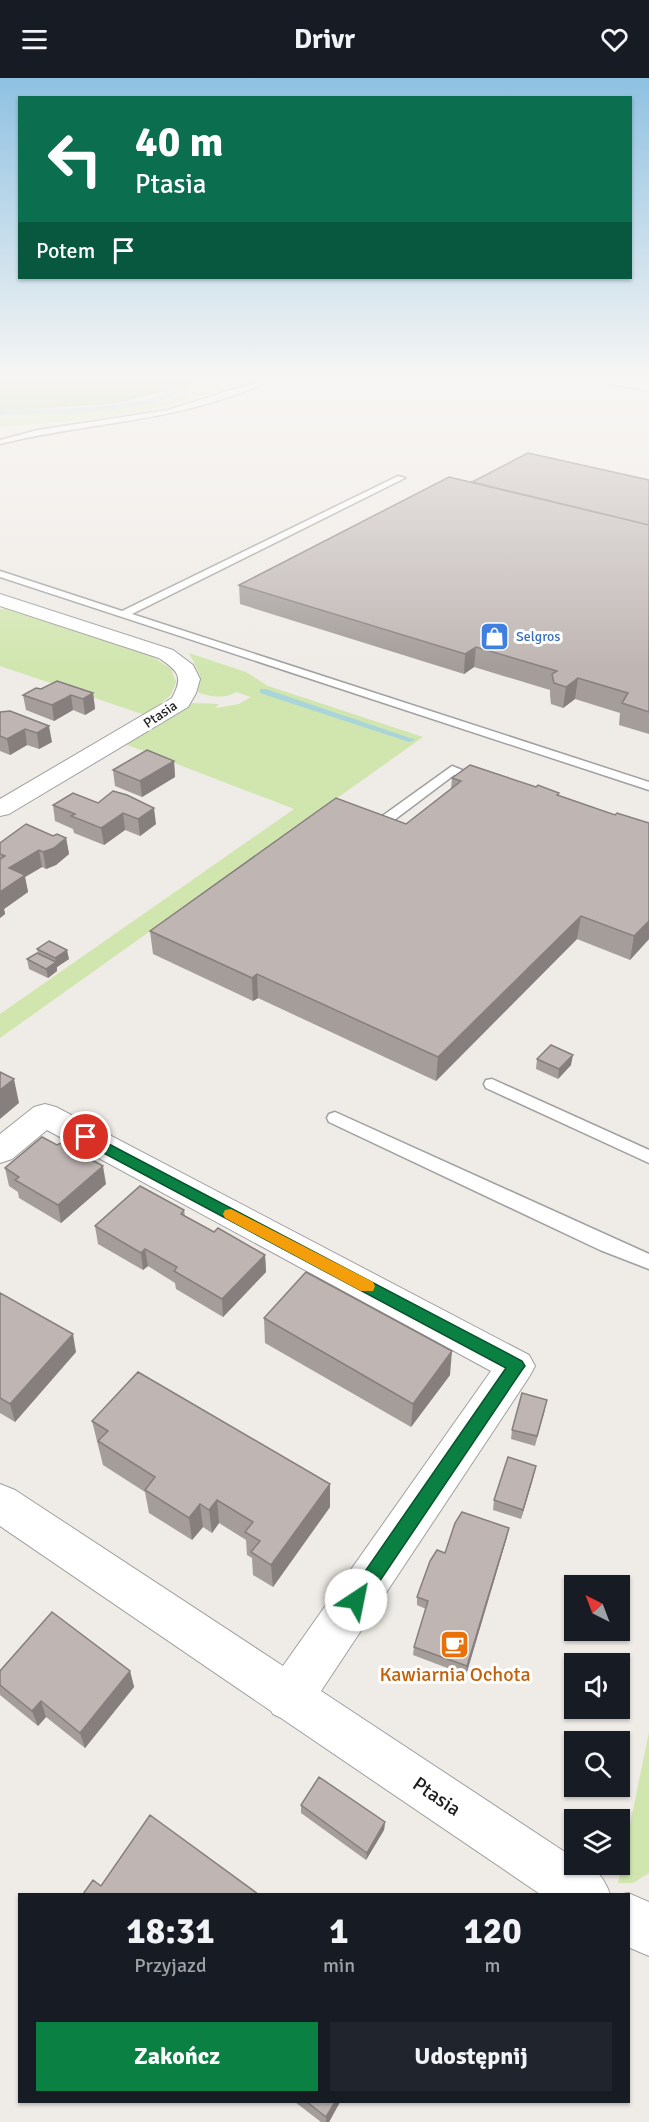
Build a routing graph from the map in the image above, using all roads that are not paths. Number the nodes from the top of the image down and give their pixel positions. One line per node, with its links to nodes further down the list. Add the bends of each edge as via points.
1 (401, 478): 4 (lane)
2 (0, 574): 4 (lane)
3 (0, 600): 7 (street, Ptasia, via 166,654 181,664 189,675 190,685 180,702)
4 (124, 613): 6 (lane)
5 (495, 785): 8 (lane, via 452,770)
6 (649, 786)
7 (0, 809)
8 (372, 830)
9 (492, 1084): 12 (lane)
10 (335, 1118): 13 (lane)
11 (0, 1151): 15 (street, via 45,1115 516,1366)
12 (649, 1157)
13 (649, 1262)
14 (3, 1510): 15 (street, Ptasia)
15 (290, 1698): 16 (street, Ptasia)
16 (582, 1893)
17 (630, 1920): 18 (street)
18 (649, 1930)

